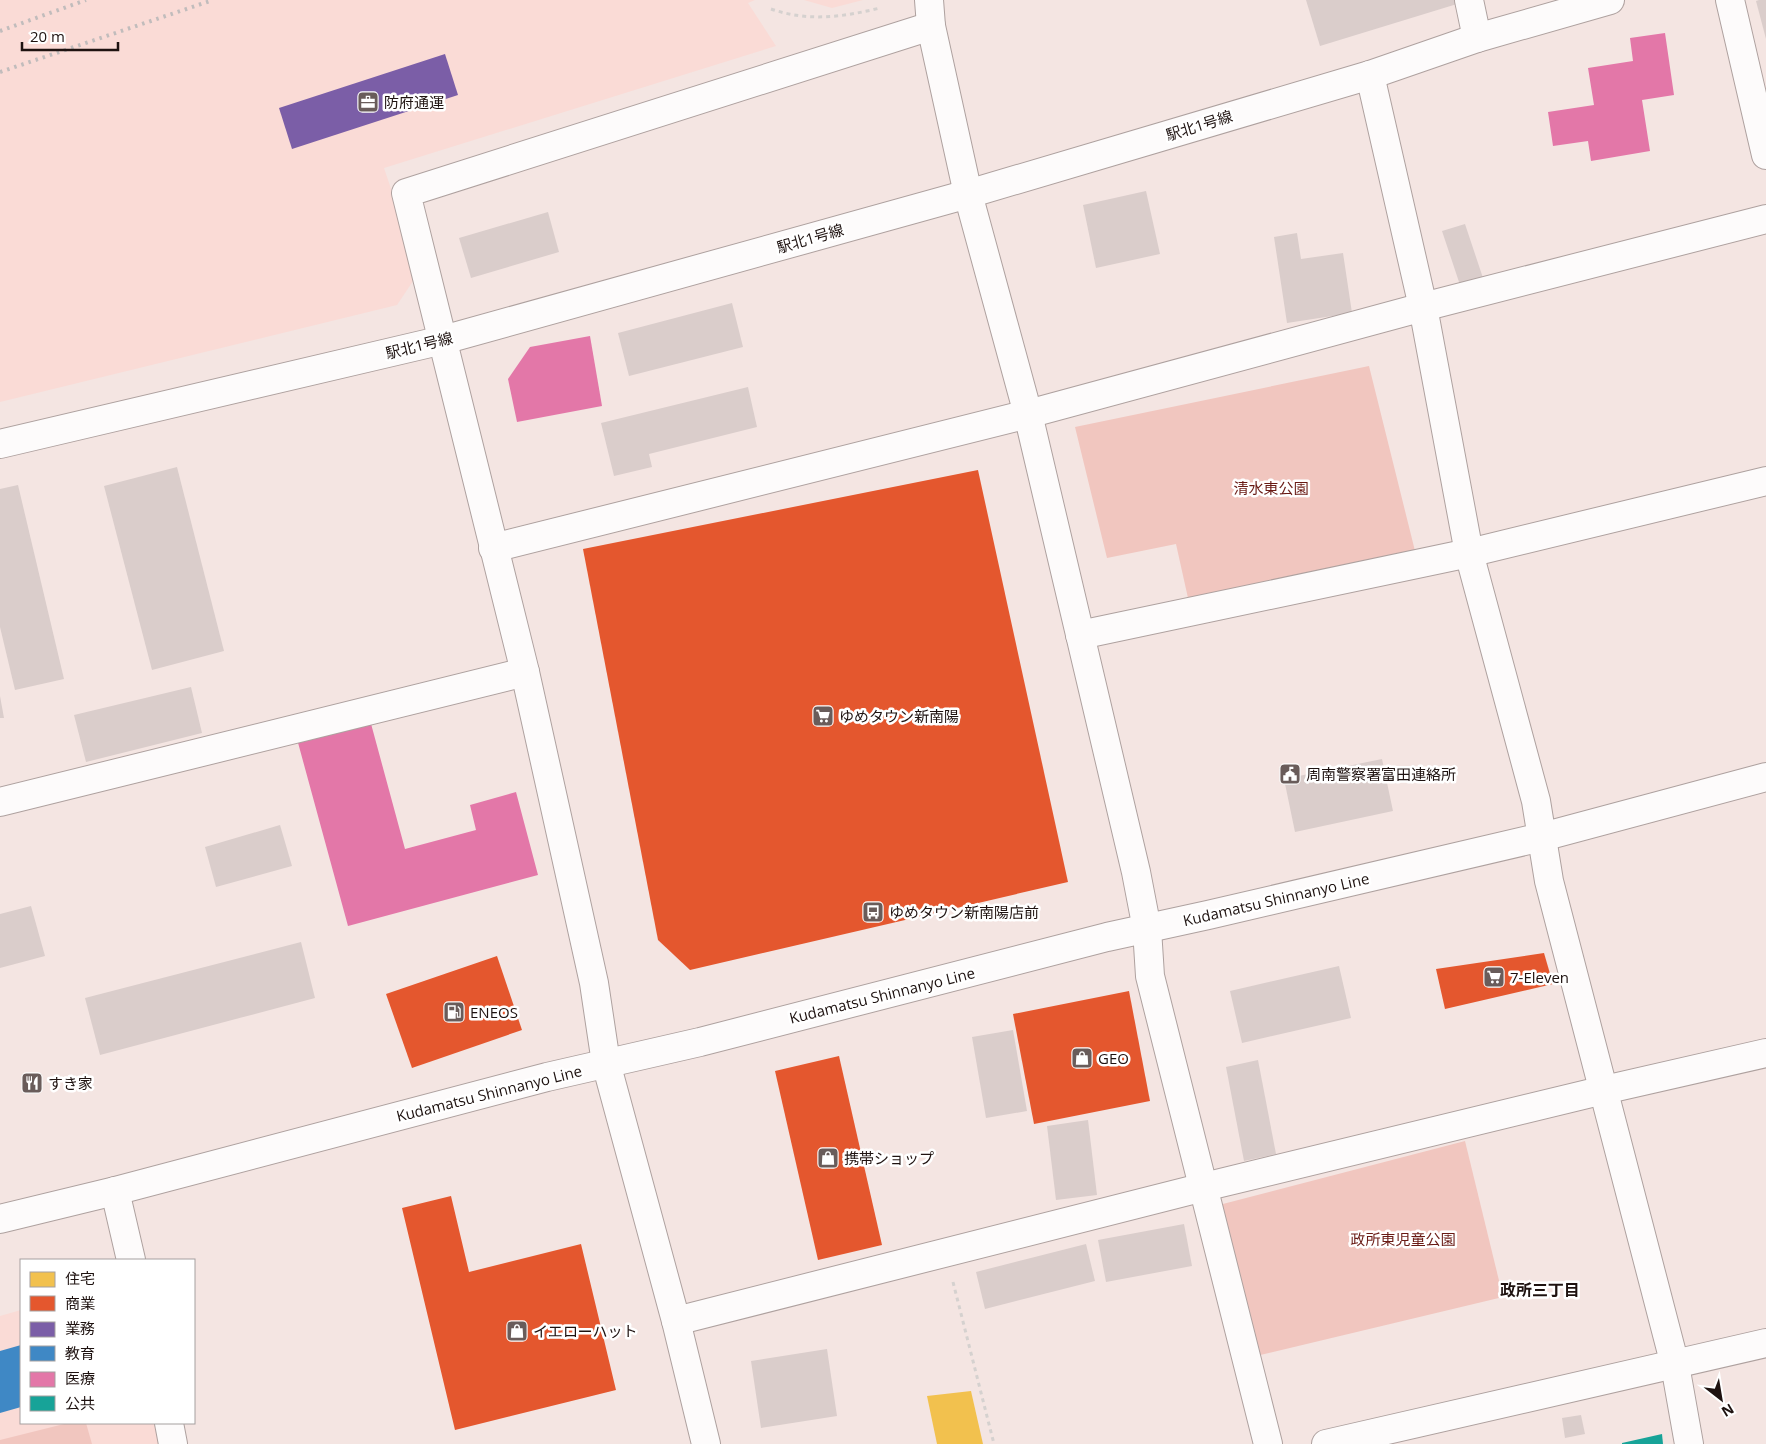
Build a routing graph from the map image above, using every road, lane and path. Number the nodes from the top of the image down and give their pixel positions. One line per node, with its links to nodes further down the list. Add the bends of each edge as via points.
1 (1469, 0): 7 (street)
2 (1610, 0): 7 (street, 駅北1号線)
3 (1730, 0): 9 (street)
4 (884, 7): 5 (path, via 847,16 812,17)
5 (771, 9)
6 (930, 13): 10 (street); 13 (street, via 406,194)
7 (1477, 38): 8 (street, 駅北1号線)
8 (1370, 75): 10 (street, 駅北1号線); 12 (street)
9 (1766, 155)
10 (968, 194): 13 (street, 駅北1号線); 14 (street)
11 (1766, 219): 12 (street)
12 (1423, 307): 14 (street); 18 (street)
13 (443, 340): 15 (street, 駅北1号線); 17 (street)
14 (1028, 414): 17 (street); 19 (street)
15 (0, 444)
16 (1766, 481): 18 (street)
17 (493, 548): 20 (street)
18 (1469, 554): 19 (street); 23 (street, via 1536,800)
19 (1080, 635): 24 (street)
20 (524, 672): 22 (street); 26 (street, via 594,983)
21 (1766, 777): 23 (street, Kudamatsu Shinnanyo Line)
22 (0, 802)
23 (1542, 836): 24 (street, Kudamatsu Shinnanyo Line); 27 (street, via 1549,881)
24 (1147, 929): 26 (street, Kudamatsu Shinnanyo Line); 28 (street, via 1150,976)
25 (1766, 1053): 27 (street)
26 (606, 1063): 29 (street, Kudamatsu Shinnanyo Line); 33 (street)
27 (1604, 1090): 28 (street); 35 (street)
28 (1204, 1186): 31 (street); 40 (street)
29 (115, 1191): 30 (street, Kudamatsu Shinnanyo Line); 32 (street)
30 (0, 1219)
31 (946, 1253): 33 (street); 39 (path)
32 (131, 1259)
33 (676, 1321): 38 (street)
34 (1766, 1343): 35 (street)
35 (1675, 1365): 41 (street); 42 (street)
36 (168, 1424): 37 (street)
37 (173, 1444)
38 (706, 1444)
39 (994, 1444)
40 (1268, 1444)
41 (1326, 1444)
42 (1689, 1444)

